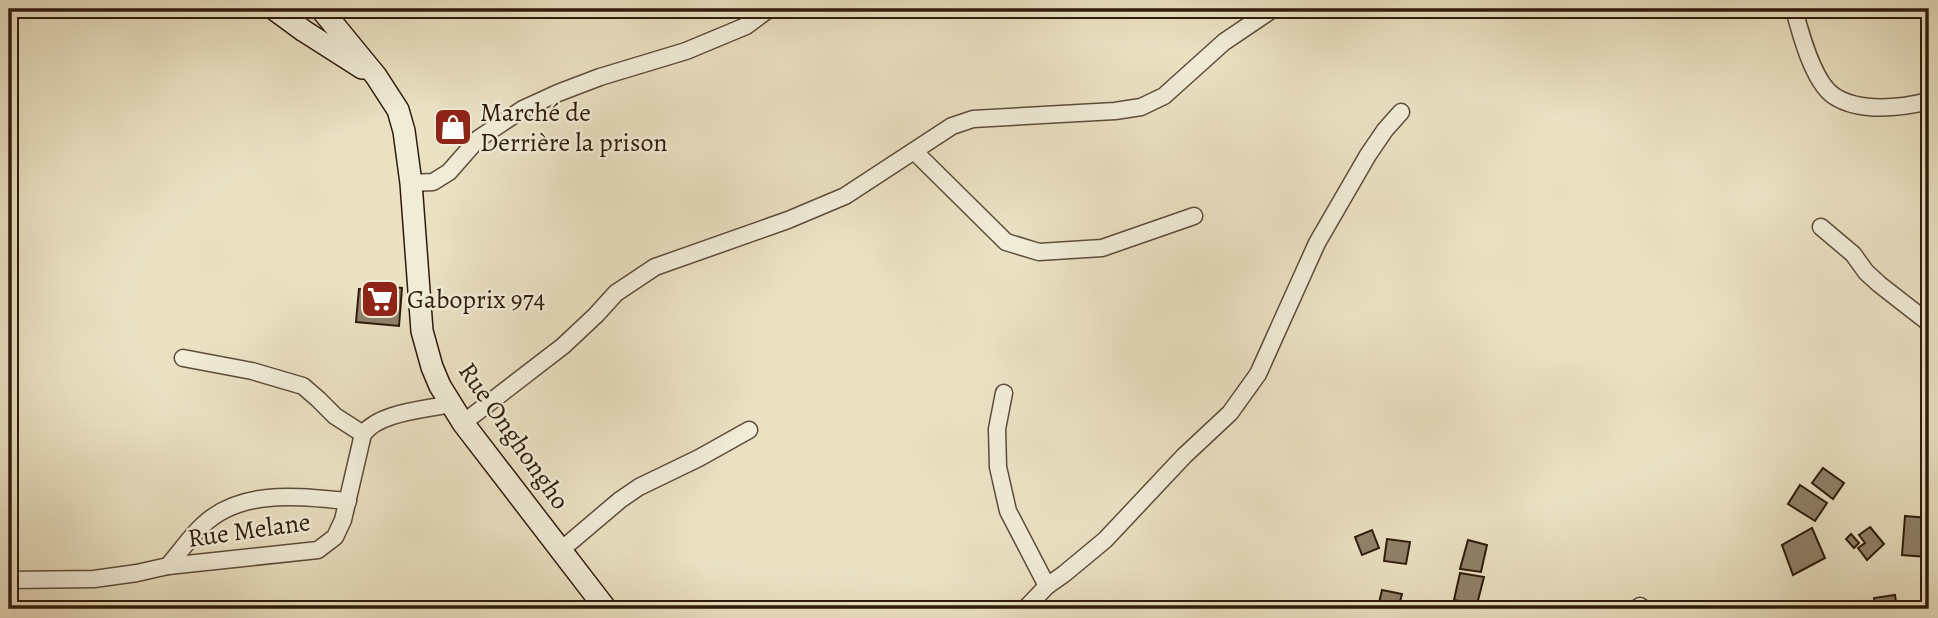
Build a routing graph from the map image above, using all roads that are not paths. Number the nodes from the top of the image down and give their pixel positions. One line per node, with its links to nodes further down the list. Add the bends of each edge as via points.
1 (274, 9): 6 (main road)
2 (321, 9): 6 (main road, Rue Onghongho)
3 (769, 9): 10 (street, via 746,26 698,46 600,77 523,108 478,139 449,172 433,182)
4 (1273, 9): 9 (street, via 1224,42 1164,96 1141,107 972,119 952,126)
5 (1794, 9): 7 (street, via 1808,56 1833,95 1881,107)
6 (376, 76): 10 (main road, Rue Onghongho, via 398,110)
7 (1929, 102)
8 (1401, 113): 24 (street, via 1368,155 1317,243 1258,374 1230,413 1105,540)
9 (914, 151): 11 (street, via 1006,242 1039,252 1102,248); 17 (street, via 845,196 655,267 616,293 563,346)
10 (411, 183): 16 (main road, Rue Onghongho, via 422,331 432,367)
11 (1194, 216)
12 (1821, 227): 13 (street, via 1879,284)
13 (1929, 323)
14 (183, 358): 19 (street, via 303,386)
15 (1004, 393): 24 (street, via 997,429 998,467 1008,511)
16 (450, 404): 17 (main road, Rue Onghongho); 19 (street, via 379,420)
17 (463, 423): 21 (main road, Rue Onghongho)
18 (749, 430): 21 (street, via 639,487)
19 (363, 434): 20 (street, Rue Melane)
20 (348, 501): 22 (street, via 274,496 234,504 205,523); 22 (street, Rue Melane, via 335,537 318,550)
21 (561, 550): 25 (main road, Rue Onghongho)
22 (168, 566): 23 (street, Rue Melane, via 94,579)
23 (9, 580)
24 (1047, 586): 26 (street)
25 (606, 609)
26 (1025, 609)

